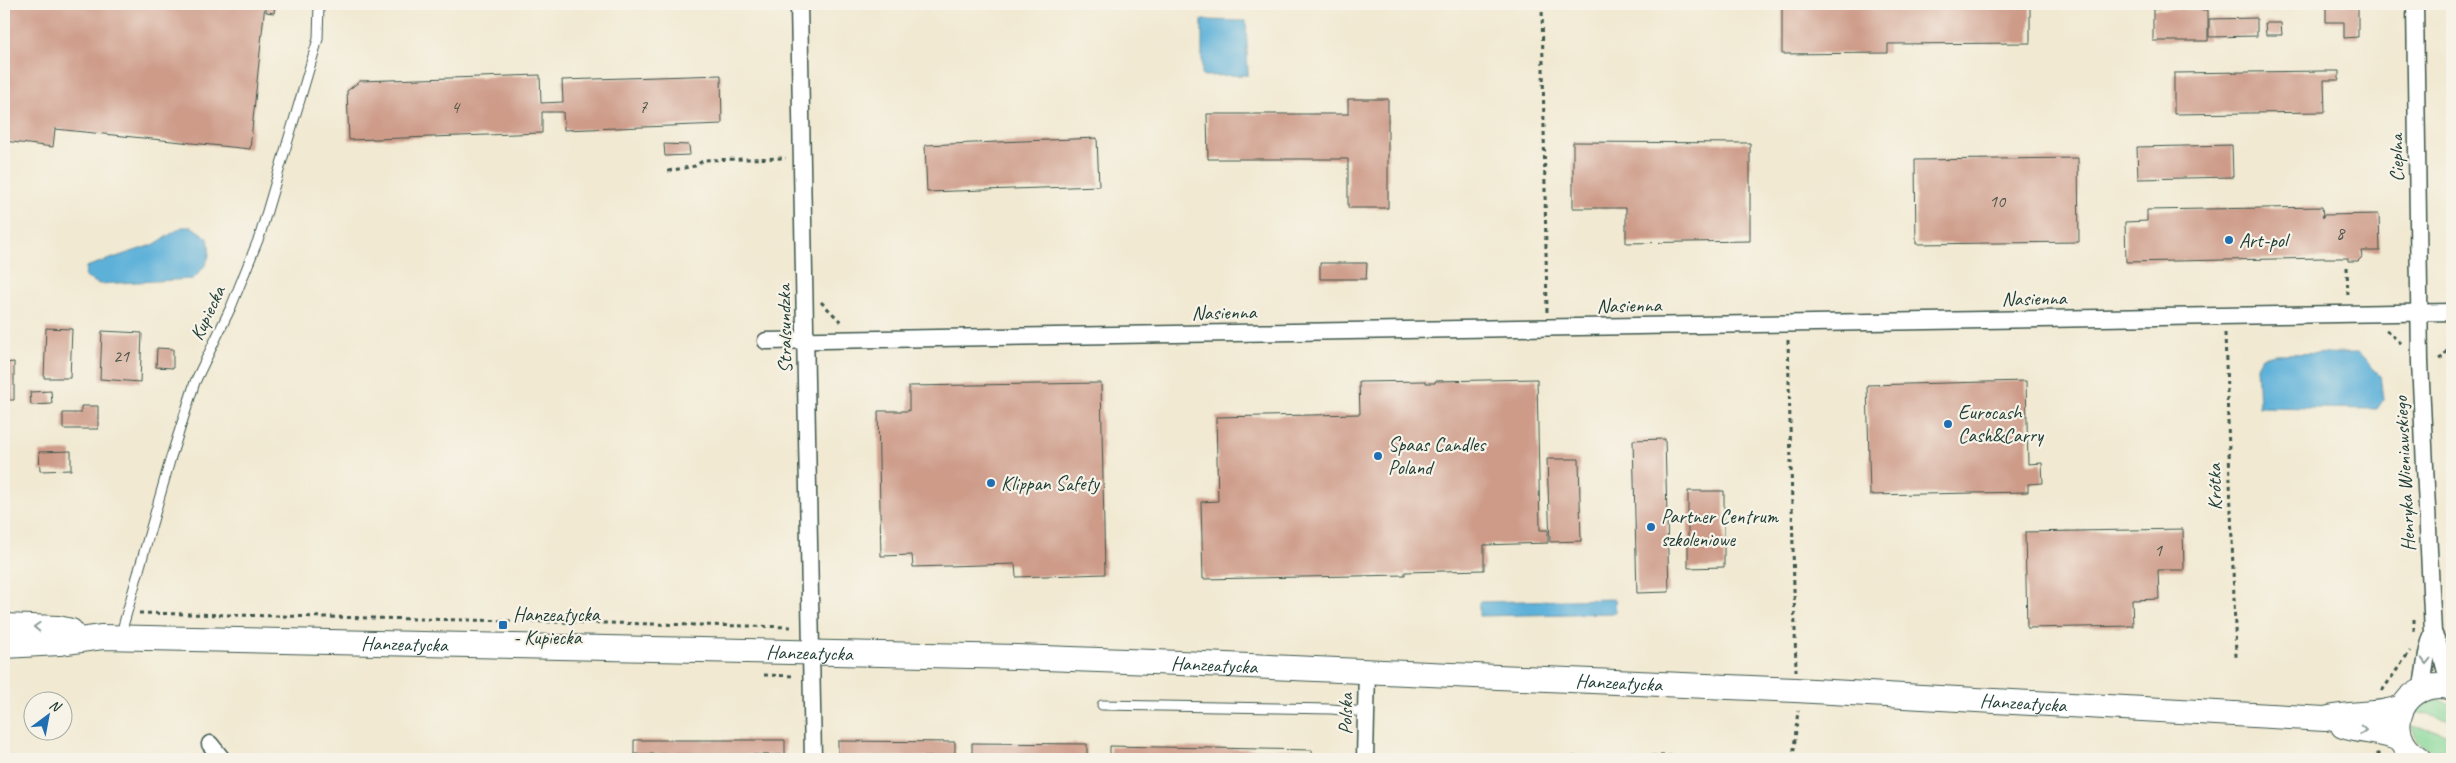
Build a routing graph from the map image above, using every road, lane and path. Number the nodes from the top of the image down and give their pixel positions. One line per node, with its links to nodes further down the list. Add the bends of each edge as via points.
1 (319, 4): 24 (lane, Kupiecka, via 318,39 260,235 195,382)
2 (799, 4): 5 (street, Stralsundzka)
3 (1542, 4): 14 (path)
4 (2415, 4): 9 (street, Cieplna)
5 (802, 158): 6 (path, via 704,160 695,166); 15 (street, Stralsundzka)
6 (668, 171)
7 (2347, 267): 8 (path)
8 (2348, 301)
9 (2419, 312): 10 (street, Nasienna); 11 (street, Nasienna); 23 (street, Henryka Wieniawskiego)
10 (2452, 312)
11 (2380, 313): 12 (street, Nasienna); 18 (path, via 2382,328 2393,334)
12 (2224, 316): 13 (street, Nasienna); 27 (path, Krótka)
13 (1788, 324): 14 (street, Nasienna); 29 (path)
14 (1547, 328): 15 (street, Nasienna)
15 (806, 340): 16 (street, Nasienna); 26 (street, Stralsundzka)
16 (766, 341)
17 (2452, 341): 19 (path)
18 (2405, 349)
19 (2439, 359)
20 (135, 613): 22 (path)
21 (4, 626): 24 (street, Hanzeatycka, one-way to 21, via 58,628)
22 (793, 627)
23 (2433, 633): 30 (street, Henryka Wieniawskiego, via 2440,644); 31 (street, Henryka Wieniawskiego, one-way to 31, via 2426,651)
24 (111, 637): 25 (street, Hanzeatycka); 26 (street, Hanzeatycka)
25 (4, 646)
26 (812, 653): 28 (street, Hanzeatycka); 40 (street, Stralsundzka)
27 (2236, 657)
28 (1367, 670): 35 (street, Polska); 36 (street, Hanzeatycka)
29 (1796, 678)
30 (2452, 687): 31 (street)
31 (2421, 689): 33 (street)
32 (1102, 704): 35 (lane)
33 (2402, 708): 36 (street, Hanzeatycka, via 2379,714 2340,714); 37 (street, via 2399,718)
34 (1798, 709): 44 (path)
35 (1366, 712): 41 (street, Polska)
36 (2325, 718): 37 (street, Hanzeatycka, one-way to 37, via 2352,730 2380,732)
37 (2401, 740): 45 (street, via 2406,749)
38 (210, 744): 39 (street)
39 (222, 759)
40 (813, 759)
41 (1365, 759)
42 (1460, 759): 43 (path, via 1689,756)
43 (1758, 759)
44 (1793, 759)
45 (2419, 759)

